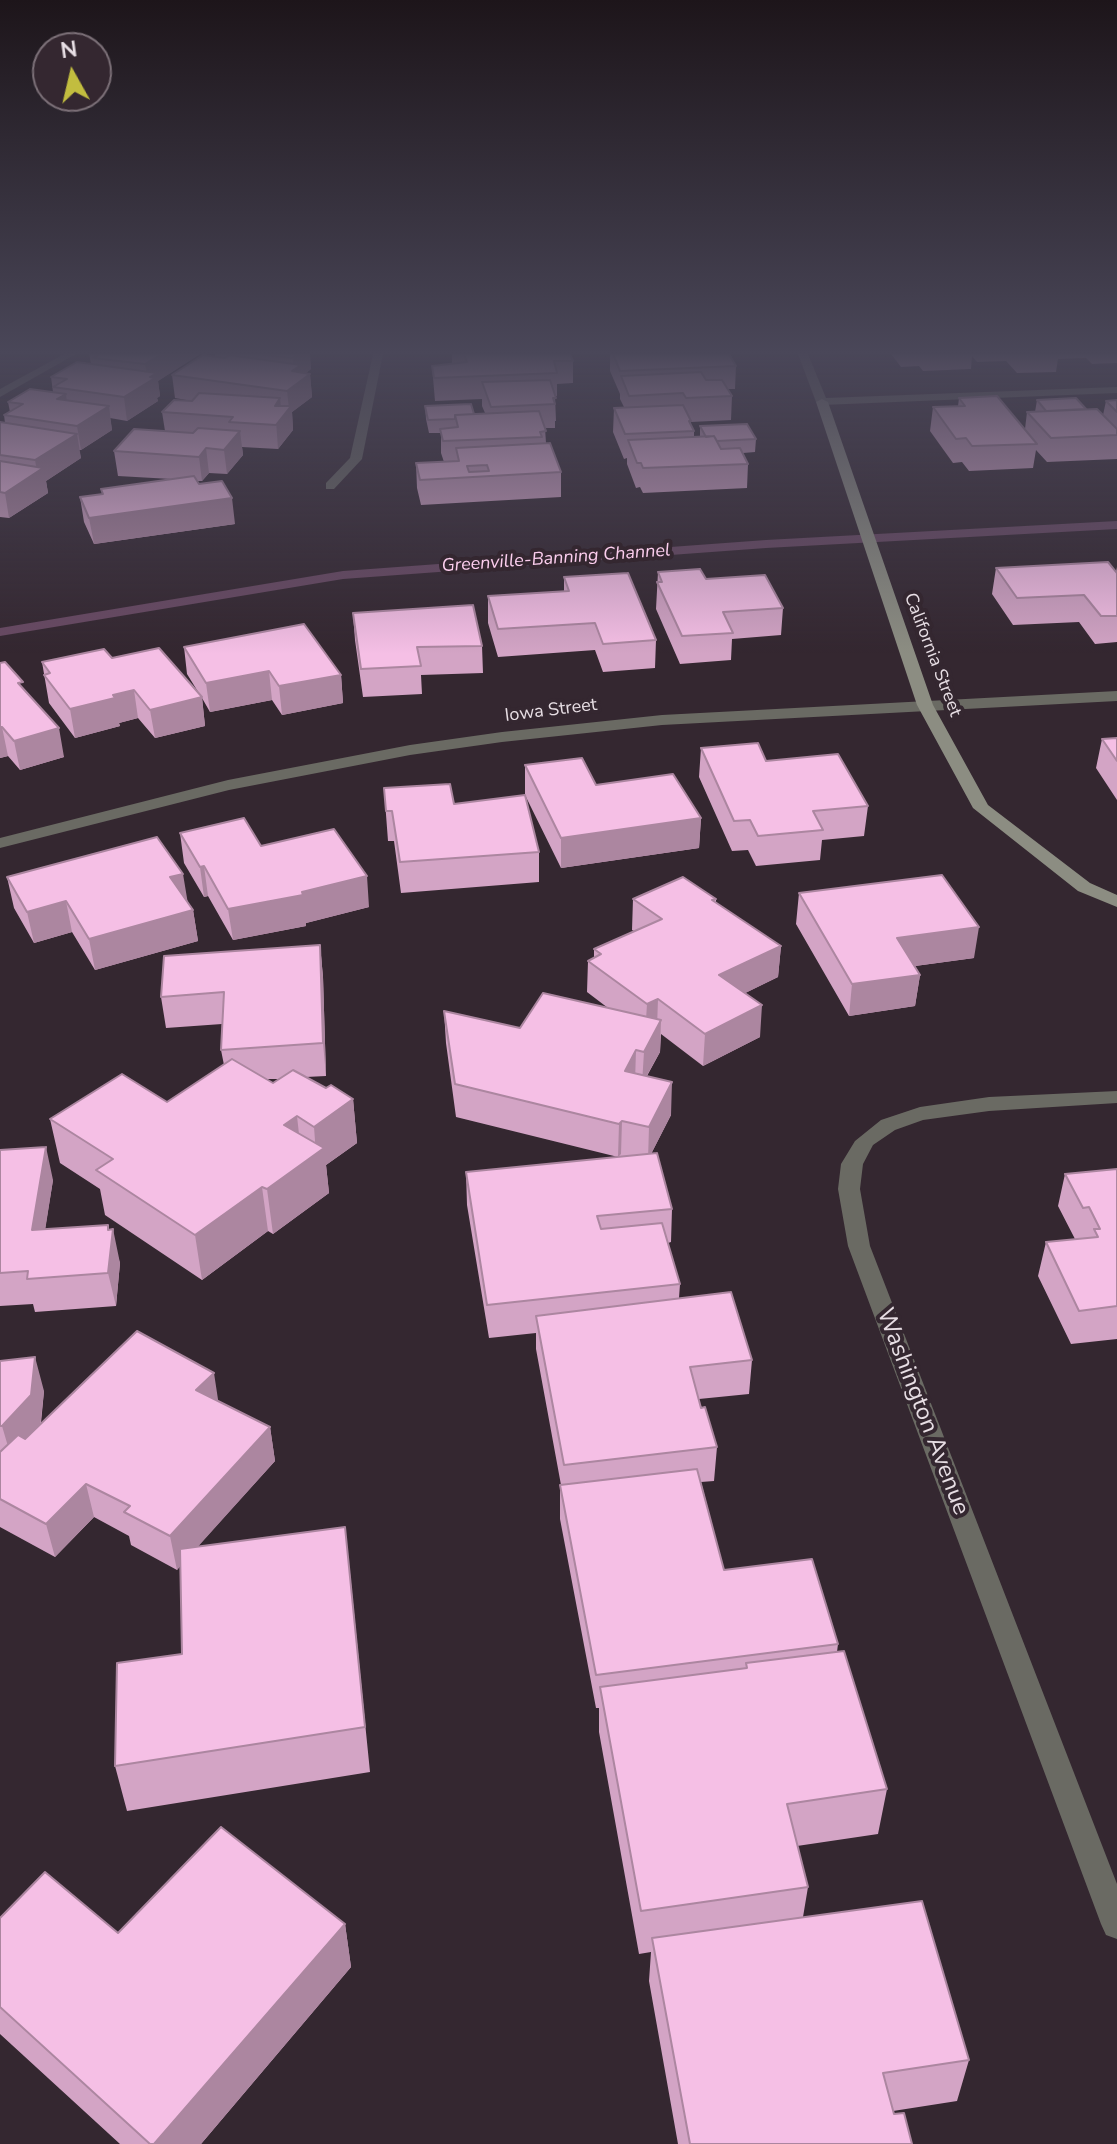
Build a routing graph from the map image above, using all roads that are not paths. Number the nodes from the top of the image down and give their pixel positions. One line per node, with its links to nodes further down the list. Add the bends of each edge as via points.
1 (357, 454): 3 (street)
2 (840, 454): 5 (street, California Street)
3 (330, 486)
4 (1117, 696): 5 (street, Iowa Street)
5 (925, 705): 6 (street, Iowa Street, via 662,720 410,750 228,785); 7 (street, California Street, via 981,808 1084,887)
6 (0, 843)
7 (1117, 902)
8 (1117, 1097): 9 (street, Washington Avenue, via 966,1106 909,1117 865,1141 852,1164 849,1189 859,1246)
9 (1117, 1924)

